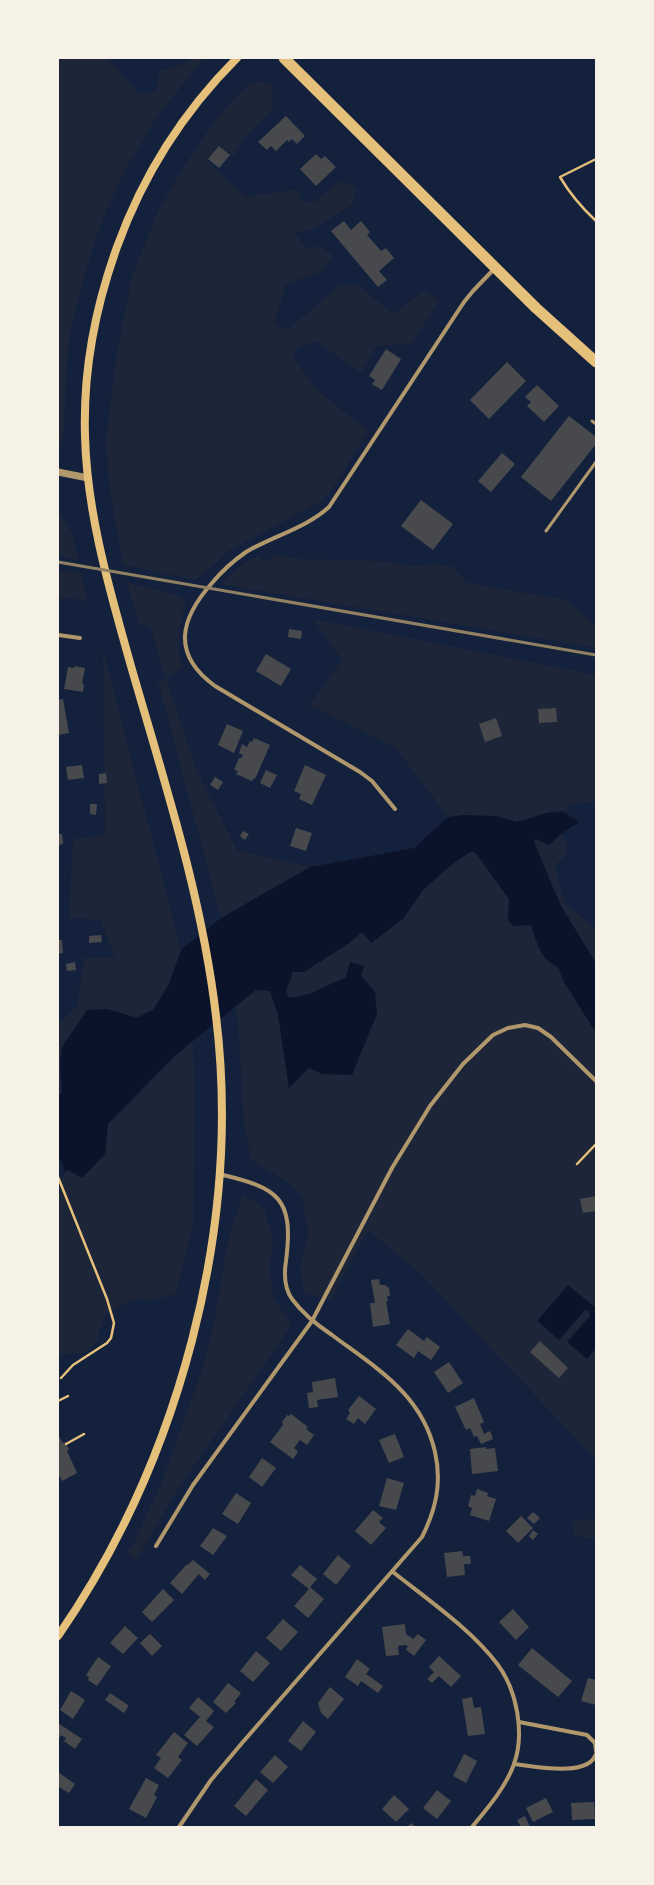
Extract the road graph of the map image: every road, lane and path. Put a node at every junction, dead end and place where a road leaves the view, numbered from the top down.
1 (237, 58) edge
2 (284, 58) edge
3 (596, 159) edge
4 (596, 221) edge
5 (495, 268) junction
6 (596, 362) edge
7 (592, 421) dead end
8 (596, 424) edge
9 (596, 462) edge
10 (58, 472) edge
11 (88, 478) junction
12 (546, 531) dead end
13 (58, 635) edge
14 (80, 638) dead end
15 (395, 809) dead end
16 (596, 1081) edge
17 (596, 1144) edge
18 (577, 1164) dead end
19 (219, 1174) junction
20 (58, 1176) edge
21 (312, 1321) junction
22 (61, 1378) dead end
23 (68, 1396) dead end
24 (58, 1401) edge
25 (84, 1434) dead end
26 (66, 1444) dead end
27 (156, 1546) dead end
28 (393, 1572) junction
29 (58, 1636) edge
30 (519, 1722) junction
31 (596, 1753) edge
32 (514, 1764) junction
33 (178, 1827) edge
34 (472, 1827) edge

1 - 11 main road
2 - 5 highway
3 - 4 path
5 - 6 highway
5 - 15 street
7 - 8 lane
9 - 12 lane
10 - 11 street
11 - 19 main road
13 - 14 street
16 - 21 street
17 - 18 path
19 - 21 street
19 - 29 main road
20 - 22 path
21 - 27 street
21 - 28 street
23 - 24 path
25 - 26 path
28 - 30 street
28 - 33 street
30 - 31 street
30 - 32 street
31 - 32 street
32 - 34 street

